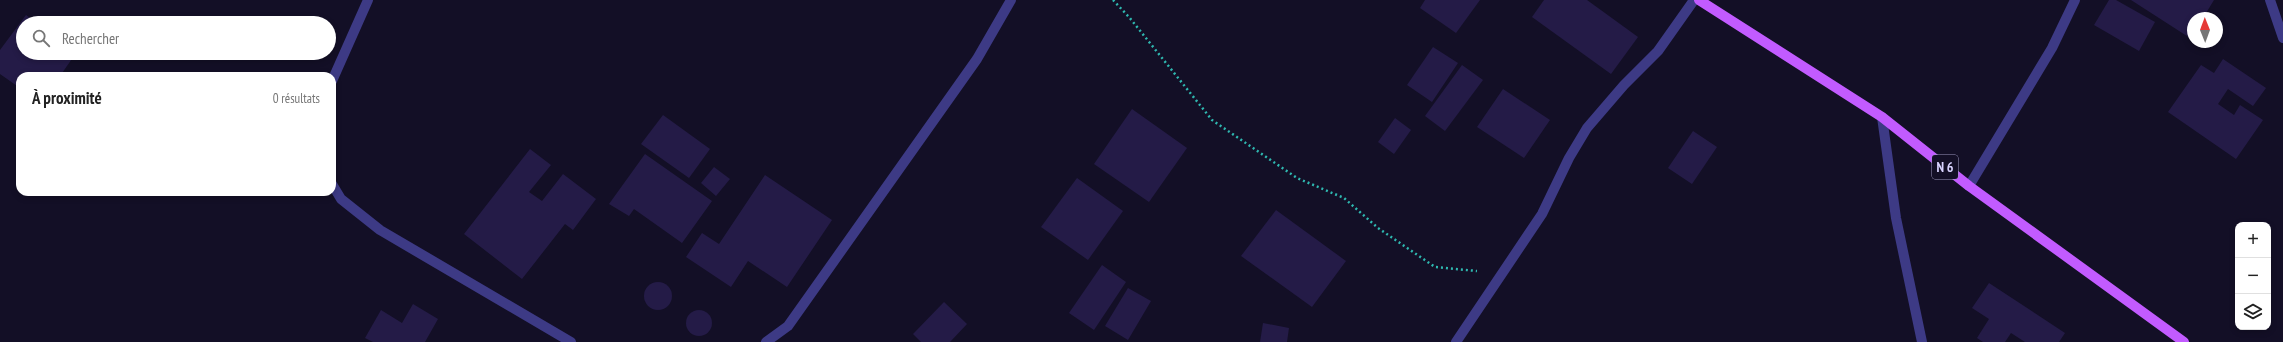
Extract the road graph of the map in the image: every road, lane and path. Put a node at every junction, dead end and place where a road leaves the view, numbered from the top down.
1 (366, 0) edge
2 (1011, 0) edge
3 (1113, 0) edge
4 (1694, 0) edge
5 (1699, 0) edge
6 (2075, 0) edge
7 (2270, 0) edge
8 (2283, 38) edge
9 (336, 72) edge
10 (1882, 117) junction
11 (1969, 186) junction
12 (336, 191) edge
13 (1503, 273) junction
14 (571, 342) edge
15 (766, 342) edge
16 (1456, 342) edge
17 (1922, 342) edge
18 (2184, 342) edge

1 - 9 street
2 - 15 street
3 - 13 path
4 - 13 street
5 - 10 main road, N 6
6 - 11 street
7 - 8 street
10 - 11 main road, N 6
10 - 17 street
11 - 18 main road, N 6
12 - 14 street
13 - 16 street

